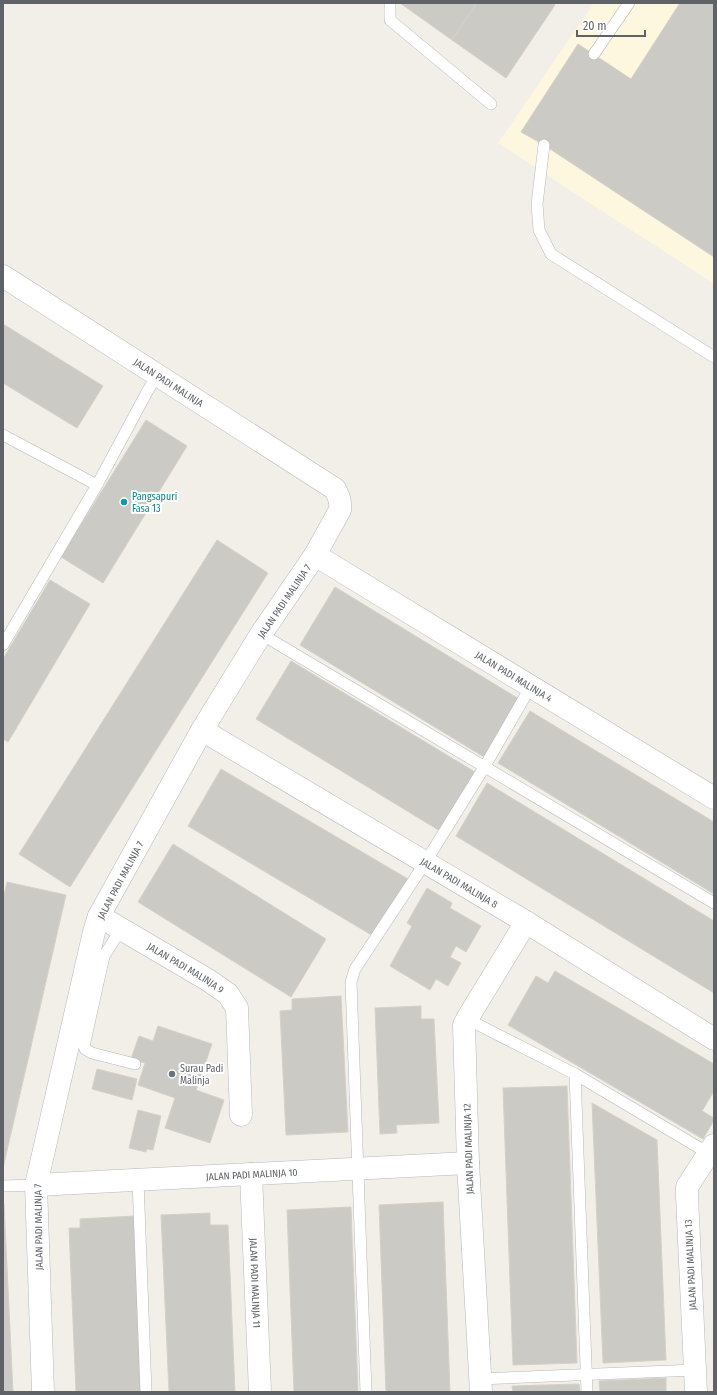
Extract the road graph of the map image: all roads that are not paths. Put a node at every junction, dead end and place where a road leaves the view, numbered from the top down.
1 (390, 3) edge
2 (629, 3) edge
3 (594, 54) dead end
4 (491, 104) dead end
5 (544, 145) dead end
6 (3, 276) edge
7 (714, 357) edge
8 (157, 375) junction
9 (3, 435) edge
10 (97, 484) junction
11 (335, 489) joint
12 (315, 555) junction
13 (261, 634) junction
14 (3, 645) edge
15 (531, 686) junction
16 (202, 730) junction
17 (485, 766) junction
18 (714, 798) edge
19 (425, 862) junction
20 (714, 903) edge
21 (99, 916) junction
22 (526, 922) junction
23 (122, 930) junction
24 (467, 1018) junction
25 (714, 1040) edge
26 (135, 1064) dead end
27 (575, 1074) junction
28 (241, 1115) dead end
29 (711, 1149) edge
30 (468, 1163) junction
31 (357, 1170) junction
32 (251, 1174) junction
33 (138, 1181) junction
34 (36, 1185) junction
35 (3, 1186) edge
36 (695, 1370) junction
37 (586, 1375) junction
38 (480, 1385) edge
39 (42, 1392) edge
40 (146, 1392) edge
41 (260, 1392) edge
42 (366, 1392) edge
43 (587, 1392) edge
44 (696, 1392) edge

1 - 4 lane
2 - 3 lane
5 - 7 lane
6 - 8 street, JALAN PADI MALINJA
8 - 10 lane
8 - 11 street, JALAN PADI MALINJA
9 - 10 lane
10 - 14 lane
11 - 12 street, JALAN PADI MALINJA 7
12 - 13 street, JALAN PADI MALINJA 7
12 - 15 street, JALAN PADI MALINJA 4
13 - 16 street, JALAN PADI MALINJA 7
13 - 17 lane
15 - 17 lane
15 - 18 street, JALAN PADI MALINJA 4
16 - 19 street, JALAN PADI MALINJA 8
16 - 21 street, JALAN PADI MALINJA 7
17 - 19 lane
17 - 20 lane
19 - 22 street, JALAN PADI MALINJA 8
19 - 31 lane
21 - 23 street, JALAN PADI MALINJA 9
21 - 34 street, JALAN PADI MALINJA 7
22 - 24 street, JALAN PADI MALINJA 12
22 - 25 street, JALAN PADI MALINJA 8
23 - 26 lane
23 - 28 street, JALAN PADI MALINJA 9
24 - 27 lane
24 - 30 street, JALAN PADI MALINJA 12
27 - 29 lane
27 - 37 lane
29 - 36 street, JALAN PADI MALINJA 13
30 - 31 street, JALAN PADI MALINJA 10
30 - 38 street, JALAN PADI MALINJA 12
31 - 32 street, JALAN PADI MALINJA 10
31 - 42 lane
32 - 33 street, JALAN PADI MALINJA 10
32 - 41 street, JALAN PADI MALINJA 11
33 - 34 street, JALAN PADI MALINJA 10
33 - 40 lane
34 - 35 lane
34 - 39 street, JALAN PADI MALINJA 7
36 - 37 lane
36 - 44 street, JALAN PADI MALINJA 13
37 - 38 lane
37 - 43 lane

